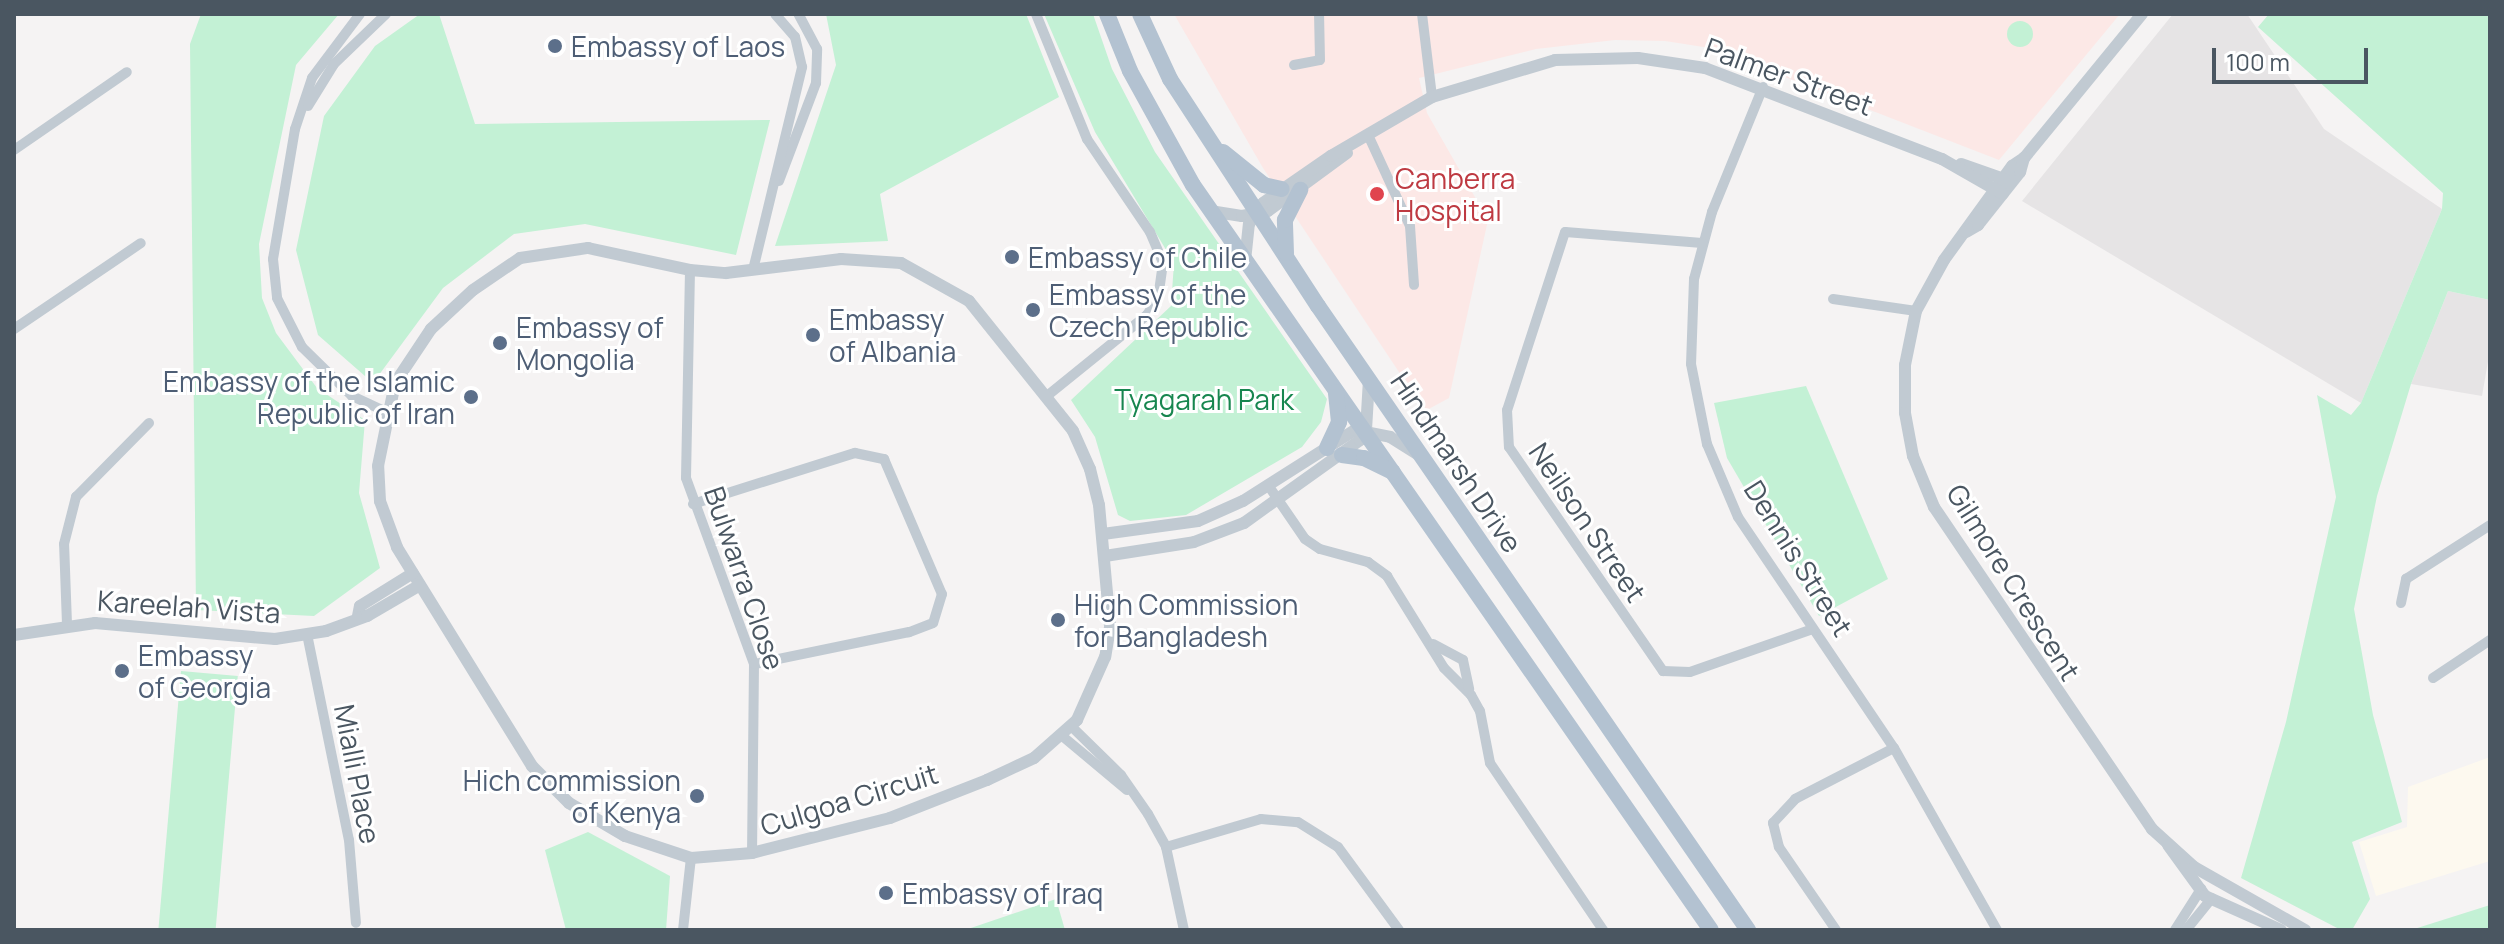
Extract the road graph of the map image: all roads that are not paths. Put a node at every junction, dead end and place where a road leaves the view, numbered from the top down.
1 (360, 14) edge
2 (386, 14) edge
3 (775, 14) edge
4 (798, 14) edge
5 (1036, 14) edge
6 (1107, 14) edge
7 (1140, 14) edge
8 (1319, 14) edge
9 (1422, 14) edge
10 (2142, 14) edge
11 (1294, 65) dead end
12 (127, 72) dead end
13 (1763, 87) junction
14 (1432, 97) junction
15 (295, 129) junction
16 (1369, 137) junction
17 (1209, 141) junction
18 (14, 150) edge
19 (2003, 186) junction
20 (1291, 190) junction
21 (772, 197) junction
22 (1210, 211) junction
23 (1257, 212) junction
24 (141, 243) dead end
25 (1702, 243) junction
26 (1286, 255) junction
27 (1245, 261) junction
28 (690, 270) junction
29 (753, 270) junction
30 (1414, 285) dead end
31 (1833, 299) dead end
32 (1916, 311) junction
33 (14, 329) edge
34 (1369, 380) junction
35 (1335, 386) junction
36 (1047, 396) junction
37 (386, 412) junction
38 (149, 423) dead end
39 (1366, 430) junction
40 (1334, 451) junction
41 (1419, 455) junction
42 (1395, 473) junction
43 (1268, 485) junction
44 (1278, 499) junction
45 (693, 504) junction
46 (2490, 525) edge
47 (1103, 534) junction
48 (1105, 556) junction
49 (413, 573) junction
50 (420, 585) junction
51 (2401, 603) dead end
52 (358, 616) junction
53 (67, 624) junction
54 (1813, 629) junction
55 (307, 634) junction
56 (14, 635) edge
57 (2490, 640) edge
58 (1430, 642) junction
59 (754, 664) junction
60 (2433, 678) dead end
61 (1471, 695) junction
62 (1066, 731) junction
63 (1894, 748) junction
64 (2168, 845) junction
65 (1166, 847) junction
66 (752, 853) junction
67 (691, 858) junction
68 (2210, 875) junction
69 (2222, 883) junction
70 (2201, 888) junction
71 (2214, 898) junction
72 (2239, 901) junction
73 (2268, 919) junction
74 (356, 923) dead end
75 (683, 930) edge
76 (1184, 930) edge
77 (1399, 930) edge
78 (1603, 930) edge
79 (1711, 930) edge
80 (1748, 930) edge
81 (1836, 930) edge
82 (1997, 930) edge
83 (2175, 930) edge
84 (2186, 930) edge
85 (2281, 930) edge
86 (2305, 930) edge

1 - 15 street
2 - 15 street
3 - 21 street
4 - 21 street
5 - 36 street
6 - 22 main road, Hindmarsh Drive
7 - 17 main road, Hindmarsh Drive
8 - 11 street
9 - 14 street
10 - 19 street, Gilmore Crescent
12 - 18 street
13 - 14 street, Palmer Street
13 - 19 street, Palmer Street
13 - 25 street, Dennis Street
14 - 16 street, Palmer Street
15 - 37 street
16 - 20 street, Palmer Street
16 - 30 street
17 - 20 main road
17 - 23 main road, Hindmarsh Drive
19 - 32 street, Gilmore Crescent
20 - 23 street, Palmer Street
20 - 26 main road
21 - 29 street
22 - 23 street
22 - 27 main road, Hindmarsh Drive
23 - 26 main road, Hindmarsh Drive
23 - 27 street
24 - 33 street
25 - 54 street, Dennis Street
25 - 54 street, Neilson Street
26 - 34 main road, Hindmarsh Drive
27 - 35 main road, Hindmarsh Drive
28 - 29 street, Culgoa Circuit
28 - 37 street, Culgoa Circuit
28 - 45 street, Bulwarra Close
29 - 36 street, Culgoa Circuit
31 - 32 street
32 - 64 street, Gilmore Crescent
34 - 39 street
34 - 41 main road, Hindmarsh Drive
35 - 39 main road, Hindmarsh Drive
35 - 40 main road
36 - 47 street, Culgoa Circuit
37 - 49 street, Culgoa Circuit
38 - 53 street
39 - 40 street
39 - 41 street
39 - 42 main road, Hindmarsh Drive
40 - 42 main road
40 - 43 street
40 - 44 street
41 - 80 main road, Hindmarsh Drive
42 - 79 main road, Hindmarsh Drive
43 - 44 street
43 - 47 street
44 - 48 street
44 - 58 street
45 - 59 street, Bulwarra Close
45 - 59 street
46 - 51 street
47 - 48 street, Culgoa Circuit
48 - 62 street, Culgoa Circuit
49 - 50 street, Culgoa Circuit
49 - 52 street, Kareelah Vista
50 - 52 street, Kareelah Vista
50 - 67 street, Culgoa Circuit
52 - 55 street, Kareelah Vista
53 - 55 street, Kareelah Vista
53 - 56 street, Kareelah Vista
54 - 63 street, Dennis Street
55 - 74 street, Mialli Place
57 - 60 street
58 - 61 street
58 - 61 street
59 - 66 street, Bulwarra Close
61 - 78 street
62 - 65 street
62 - 66 street, Culgoa Circuit
63 - 81 street
63 - 82 street, Dennis Street
64 - 68 street, Gilmore Crescent
64 - 70 street, Gilmore Crescent
65 - 76 street
65 - 77 street
66 - 67 street, Culgoa Circuit
67 - 75 street
68 - 69 street, Gilmore Crescent
68 - 70 street
69 - 71 street
69 - 72 street
70 - 71 street, Gilmore Crescent
70 - 83 street
71 - 72 street
71 - 84 street
72 - 73 street
73 - 85 street
73 - 86 street

